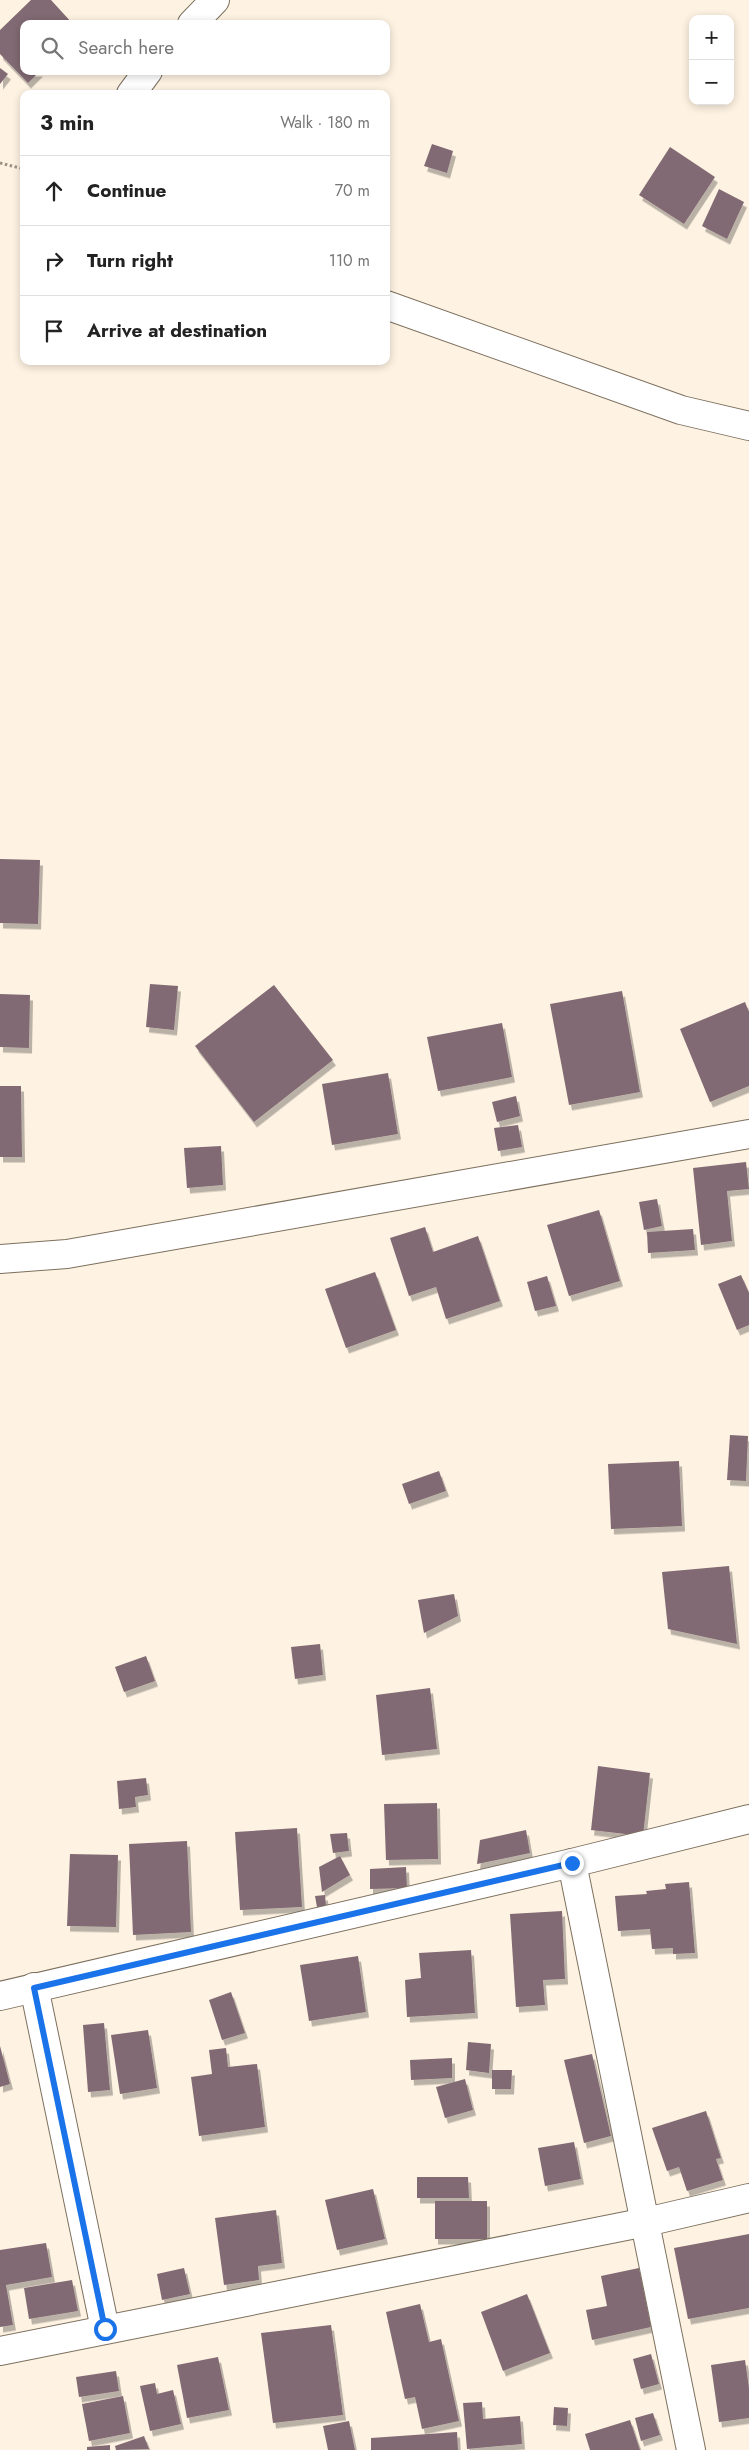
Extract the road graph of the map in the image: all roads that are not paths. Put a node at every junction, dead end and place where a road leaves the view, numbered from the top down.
1 (215, 0) edge
2 (196, 20) edge
3 (145, 75) edge
4 (134, 90) edge
5 (390, 306) edge
6 (749, 426) edge
7 (749, 1134) edge
8 (0, 1260) edge
9 (749, 1819) edge
10 (572, 1863) junction
11 (34, 1988) junction
12 (0, 1996) edge
13 (749, 2198) edge
14 (646, 2222) junction
15 (105, 2329) junction
16 (0, 2350) edge
17 (691, 2450) edge

1 - 2 street
3 - 4 street
5 - 6 street
7 - 8 street
9 - 10 street
10 - 11 street
10 - 14 street
11 - 12 street
11 - 15 street
13 - 14 street
14 - 15 street
14 - 17 street
15 - 16 street

